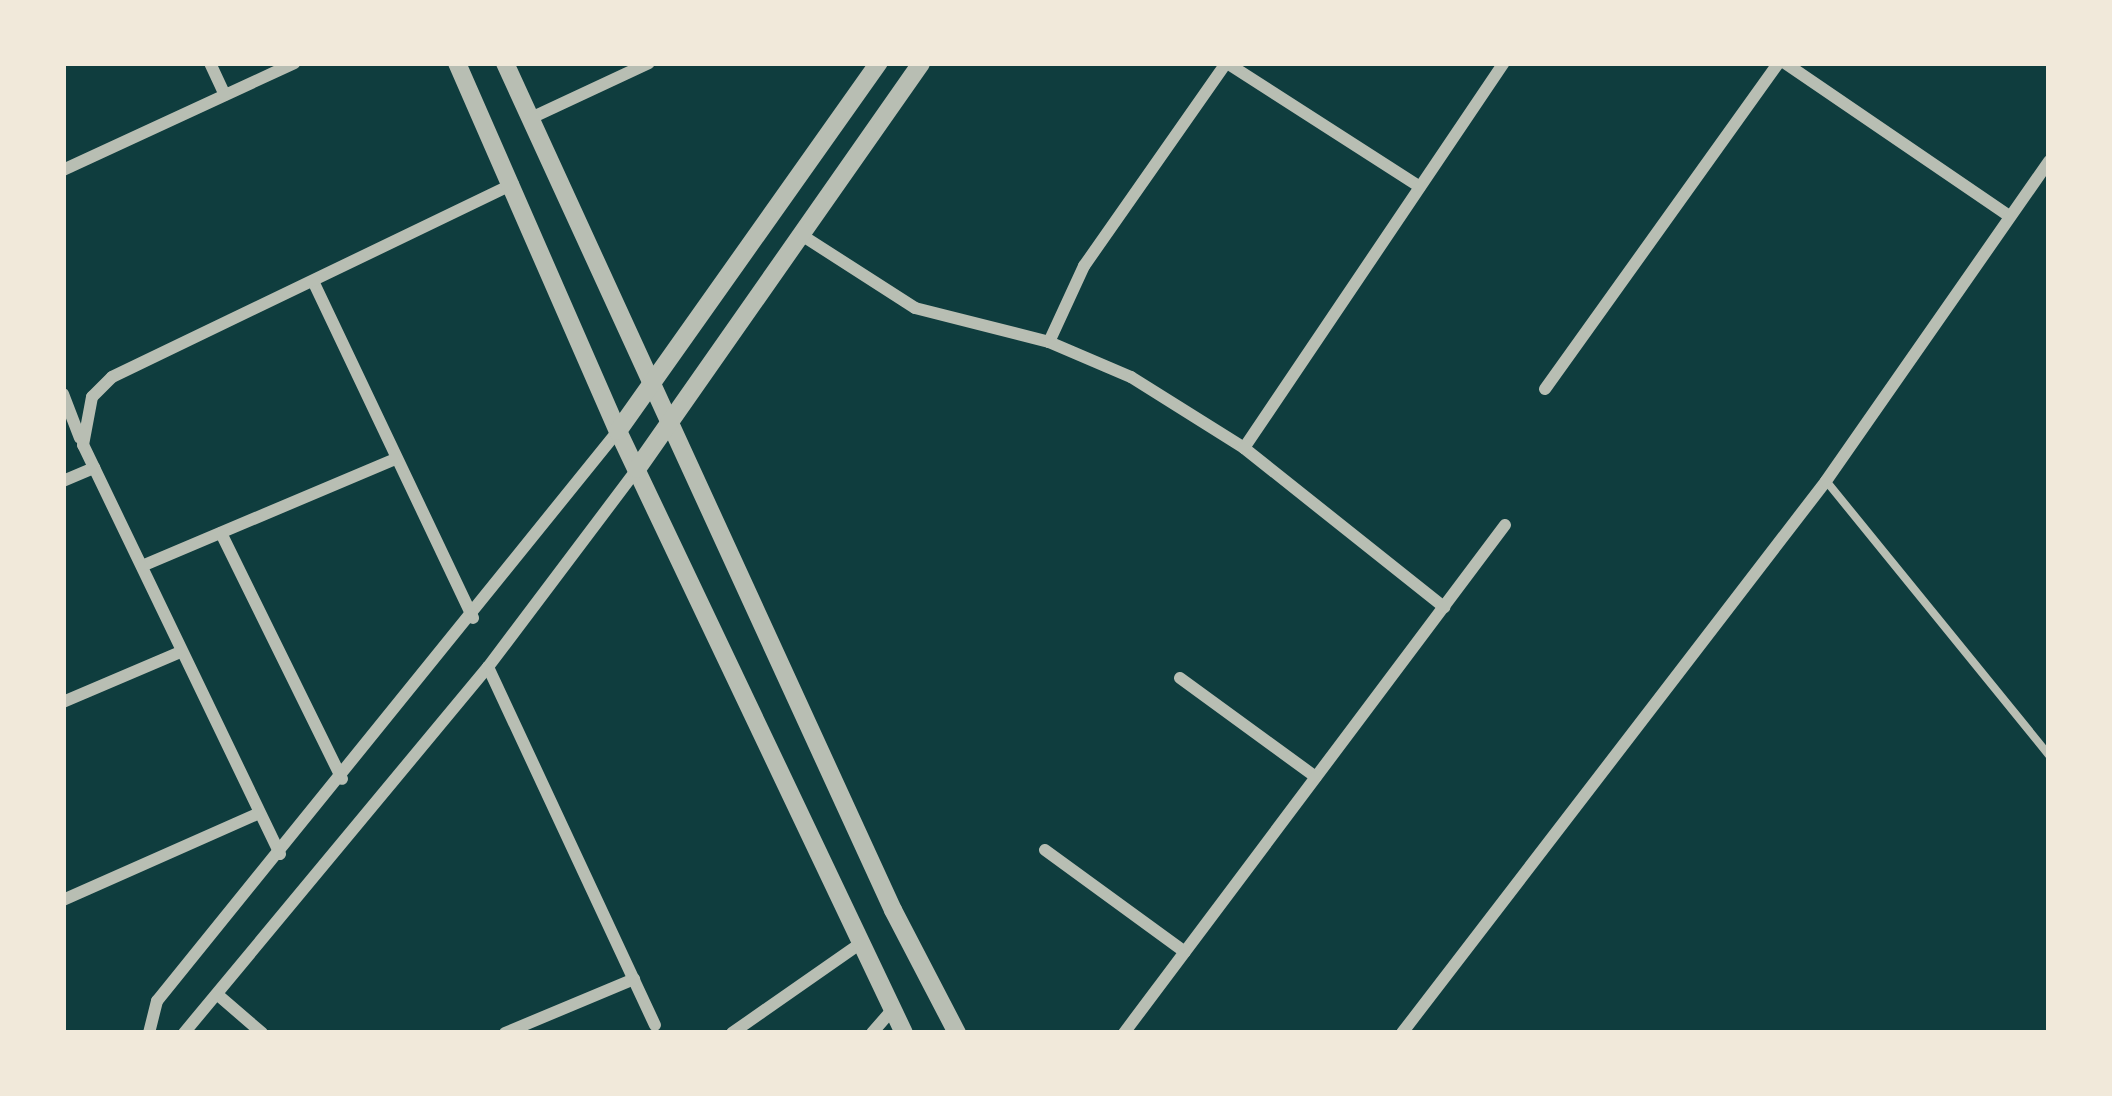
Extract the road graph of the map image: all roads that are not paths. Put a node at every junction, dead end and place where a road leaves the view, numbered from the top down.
1 (210, 63) edge
2 (295, 63) edge
3 (458, 63) edge
4 (505, 63) edge
5 (649, 63) edge
6 (879, 63) edge
7 (921, 63) edge
8 (1226, 63) edge
9 (1504, 63) edge
10 (1781, 63) edge
11 (225, 95) junction
12 (531, 118) junction
13 (2049, 161) edge
14 (63, 170) edge
15 (513, 184) junction
16 (1420, 188) junction
17 (2008, 216) junction
18 (803, 236) junction
19 (313, 281) junction
20 (1049, 342) junction
21 (653, 383) junction
22 (1545, 389) dead end
23 (63, 394) edge
24 (670, 422) junction
25 (618, 430) junction
26 (83, 445) junction
27 (1244, 448) junction
28 (395, 459) junction
29 (94, 468) junction
30 (637, 469) junction
31 (1826, 481) junction
32 (63, 482) edge
33 (1505, 525) dead end
34 (221, 533) junction
35 (142, 566) junction
36 (1444, 607) junction
37 (473, 618) junction
38 (180, 652) junction
39 (488, 667) junction
40 (1180, 679) dead end
41 (63, 702) edge
42 (2049, 754) edge
43 (1316, 777) junction
44 (342, 778) junction
45 (259, 813) junction
46 (1045, 850) dead end
47 (280, 854) junction
48 (63, 900) edge
49 (858, 945) junction
50 (1185, 952) junction
51 (634, 980) junction
52 (218, 995) junction
53 (890, 1012) junction
54 (655, 1025) dead end
55 (149, 1033) edge
56 (184, 1033) edge
57 (262, 1033) edge
58 (505, 1033) edge
59 (731, 1033) edge
60 (872, 1033) edge
61 (904, 1033) edge
62 (957, 1033) edge
63 (1124, 1033) edge
64 (1402, 1033) edge

1 - 11 street
2 - 11 street
3 - 15 street
4 - 12 street
5 - 12 street
6 - 21 street
7 - 18 street
8 - 16 street
8 - 20 street
9 - 16 street
10 - 17 street
10 - 22 street
11 - 14 street
12 - 21 street
13 - 17 street
15 - 19 street
15 - 25 street
16 - 27 street
17 - 31 street
18 - 20 street
18 - 24 street
19 - 26 street
19 - 28 street
20 - 27 street
21 - 24 street
21 - 25 street
23 - 26 street
24 - 30 street
24 - 62 street
25 - 30 street
25 - 37 street
26 - 29 street
27 - 36 street
28 - 34 street
28 - 37 street
29 - 32 street
29 - 35 street
30 - 39 street
30 - 49 street
31 - 42 lane
31 - 64 street
33 - 36 street
34 - 35 street
34 - 44 street
35 - 38 street
36 - 43 street
37 - 44 street
38 - 41 street
38 - 45 street
39 - 51 street
39 - 52 street
40 - 43 street
43 - 50 street
44 - 47 street
45 - 47 street
45 - 48 street
46 - 50 street
47 - 55 street
49 - 53 street
49 - 59 street
50 - 63 street
51 - 54 street
51 - 58 street
52 - 56 street
52 - 57 street
53 - 60 street
53 - 61 street

